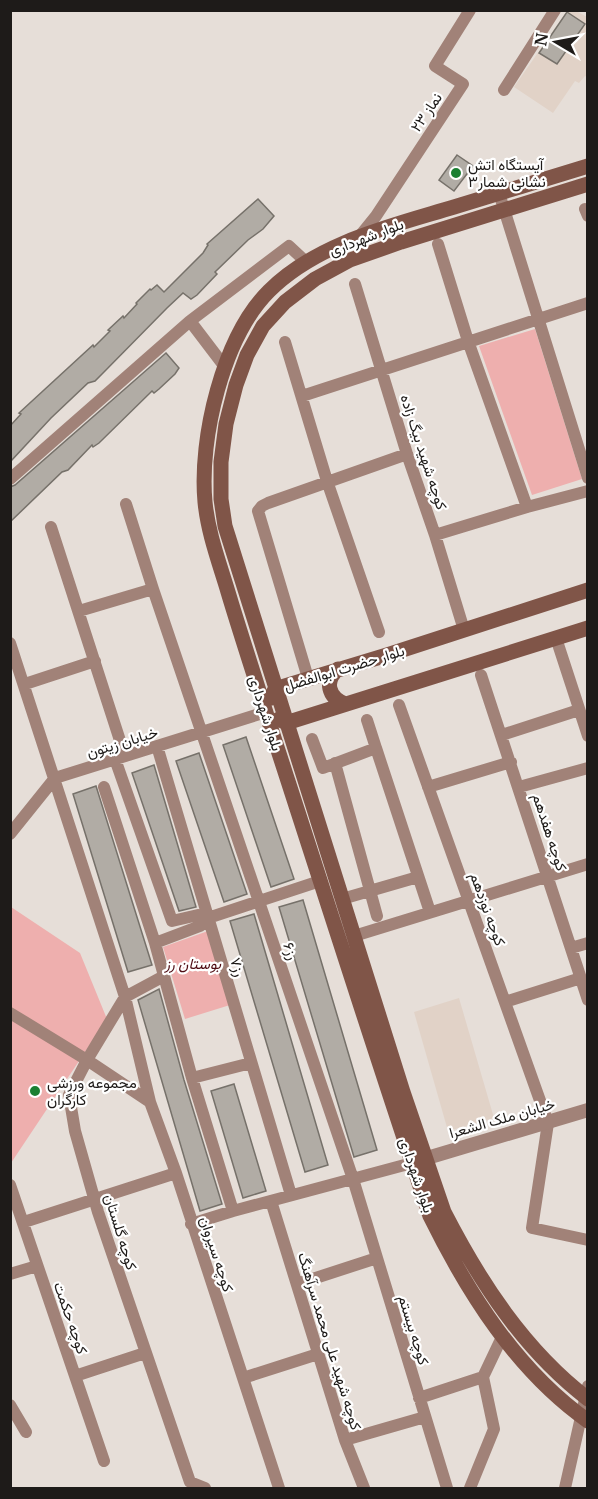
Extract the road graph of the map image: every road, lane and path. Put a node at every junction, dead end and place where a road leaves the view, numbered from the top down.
1 (470, 10) edge
2 (555, 10) edge
3 (504, 90) dead end
4 (588, 166) edge
5 (588, 184) edge
6 (499, 193) junction
7 (504, 210) junction
8 (359, 238) junction
9 (438, 244) dead end
10 (306, 262) junction
11 (355, 284) dead end
12 (588, 303) edge
13 (537, 318) junction
14 (190, 321) junction
15 (468, 341) junction
16 (285, 342) dead end
17 (225, 367) junction
18 (382, 369) junction
19 (302, 396) junction
20 (407, 454) junction
21 (588, 478) edge
22 (10, 479) edge
23 (327, 481) junction
24 (588, 491) edge
25 (126, 504) dead end
26 (527, 507) junction
27 (51, 527) dead end
28 (435, 535) junction
29 (153, 589) junction
30 (588, 590) edge
31 (79, 611) junction
32 (588, 628) edge
33 (464, 630) junction
34 (379, 632) dead end
35 (556, 638) junction
36 (10, 643) edge
37 (95, 661) junction
38 (338, 669) junction
39 (481, 675) dead end
40 (308, 678) junction
41 (25, 684) junction
42 (275, 689) junction
43 (345, 704) junction
44 (399, 705) dead end
45 (579, 710) junction
46 (266, 712) junction
47 (367, 720) dead end
48 (286, 723) junction
49 (201, 732) junction
50 (502, 735) junction
51 (588, 736) edge
52 (312, 739) dead end
53 (157, 746) junction
54 (376, 748) junction
55 (120, 758) junction
56 (511, 762) junction
57 (335, 764) junction
58 (588, 768) edge
59 (55, 778) junction
60 (104, 787) dead end
61 (428, 787) junction
62 (519, 787) junction
63 (10, 834) edge
64 (588, 864) edge
65 (549, 876) junction
66 (418, 877) junction
67 (320, 881) junction
68 (370, 891) junction
69 (342, 899) junction
70 (469, 900) junction
71 (258, 903) junction
72 (430, 912) junction
73 (377, 916) dead end
74 (208, 918) junction
75 (354, 936) junction
76 (155, 943) junction
77 (588, 943) edge
78 (571, 948) junction
79 (164, 976) junction
80 (581, 978) junction
81 (125, 997) junction
82 (588, 1000) edge
83 (505, 1002) junction
84 (10, 1013) edge
85 (87, 1060) junction
86 (251, 1062) junction
87 (192, 1078) junction
88 (150, 1102) junction
89 (588, 1110) edge
90 (548, 1123) junction
91 (419, 1160) junction
92 (176, 1173) junction
93 (353, 1179) junction
94 (10, 1185) edge
95 (291, 1195) junction
96 (95, 1199) junction
97 (271, 1201) junction
98 (233, 1211) junction
99 (24, 1222) junction
100 (191, 1224) junction
101 (588, 1240) edge
102 (377, 1258) junction
103 (37, 1266) junction
104 (10, 1274) edge
105 (297, 1284) junction
106 (502, 1337) junction
107 (145, 1353) junction
108 (318, 1354) junction
109 (75, 1376) junction
110 (483, 1377) junction
111 (243, 1378) junction
112 (587, 1394) edge
113 (419, 1398) junction
114 (10, 1405) edge
115 (425, 1417) junction
116 (585, 1419) edge
117 (26, 1432) dead end
118 (345, 1440) junction
119 (104, 1461) dead end
120 (205, 1488) edge
121 (279, 1488) edge
122 (364, 1488) edge
123 (447, 1488) edge
124 (470, 1488) edge
125 (565, 1488) edge

1 - 8 street, نماز ۲۳
2 - 3 street
4 - 6 main road, بلوار شهرداری
5 - 7 main road, بلوار شهرداری
6 - 7 street
6 - 8 main road, بلوار شهرداری
7 - 13 street
7 - 42 main road, بلوار شهرداری
8 - 10 main road, بلوار شهرداری
9 - 15 street
10 - 14 street
10 - 17 main road, بلوار شهرداری
11 - 18 street, کوچه شهید بیگ زاده
12 - 13 street
13 - 15 street
13 - 21 street
14 - 17 street
14 - 22 street
15 - 18 street
15 - 26 street
16 - 19 street
17 - 46 main road, بلوار شهرداری
18 - 19 street
18 - 20 street, کوچه شهید بیگ زاده
19 - 23 street
20 - 23 street
20 - 28 street, کوچه شهید بیگ زاده
23 - 34 street
23 - 40 street
24 - 26 street
25 - 29 street, رز۶
26 - 28 street
27 - 31 street
28 - 33 street, کوچه شهید بیگ زاده
29 - 31 street
29 - 49 street, رز۶
30 - 33 main road, بلوار حضرت ابوالفضل
31 - 37 street
32 - 35 main road
33 - 38 main road, بلوار حضرت ابوالفضل
35 - 43 main road
35 - 45 street
36 - 41 street, کوچه سیروان
37 - 41 street
37 - 55 street
38 - 40 main road, بلوار حضرت ابوالفضل
38 - 43 main road
39 - 50 street, کوچه هفدهم
40 - 42 main road, بلوار حضرت ابوالفضل
41 - 59 street, کوچه سیروان
42 - 46 main road, بلوار حضرت ابوالفضل
42 - 48 main road, بلوار شهرداری
43 - 48 main road
44 - 61 street, کوچه نوزدهم
45 - 50 street
45 - 51 street
46 - 48 main road
46 - 49 street, خیابان زیتون
46 - 67 main road, بلوار شهرداری
47 - 54 street
48 - 69 main road, بلوار شهرداری
49 - 53 street, خیابان زیتون
49 - 71 street, رز۶
50 - 56 street, کوچه هفدهم
52 - 57 street
53 - 55 street, خیابان زیتون
53 - 74 street, رز۷
54 - 57 street
54 - 66 street
55 - 59 street, خیابان زیتون
55 - 74 street
56 - 61 street
56 - 62 street, کوچه هفدهم
57 - 68 street
58 - 62 street
59 - 63 street
59 - 81 street, کوچه سیروان
60 - 76 street
61 - 70 street, کوچه نوزدهم
62 - 65 street, کوچه هفدهم
64 - 65 street
65 - 70 street
65 - 78 street, کوچه هفدهم
66 - 68 street
66 - 72 street
67 - 71 street
67 - 91 main road, بلوار شهرداری
68 - 69 street
68 - 73 street
69 - 75 main road, بلوار شهرداری
70 - 72 street
70 - 83 street, کوچه نوزدهم
71 - 74 street
71 - 93 street, رز۶
72 - 75 street
74 - 76 street
74 - 86 street, رز۷
75 - 91 main road, بلوار شهرداری
76 - 79 street
77 - 78 street
78 - 80 street, کوچه هفدهم
79 - 81 street
79 - 87 street
80 - 82 street, کوچه هفدهم
80 - 83 street
81 - 85 street, کوچه گلستان
81 - 88 street, کوچه سیروان
83 - 90 street, کوچه نوزدهم
84 - 85 street
85 - 88 street
85 - 96 street, کوچه گلستان
86 - 87 street
86 - 95 street, رز۷
87 - 98 street
88 - 92 street, کوچه سیروان
89 - 90 street, خیابان ملک الشعرا
90 - 91 street, خیابان ملک الشعرا
90 - 101 street
91 - 93 street
91 - 106 main road, بلوار شهرداری
91 - 112 main road, بلوار شهرداری
92 - 96 street
92 - 100 street, کوچه سیروان
93 - 95 street
93 - 102 street, کوچه بیستم
94 - 99 street, کوچه حکمت
95 - 97 street
96 - 99 street
96 - 107 street, کوچه گلستان
97 - 98 street
97 - 105 street, کوچه شهید علی محمد سرآهنگ
98 - 100 street
99 - 103 street, کوچه حکمت
100 - 111 street, کوچه سیروان
102 - 105 street
102 - 113 street, کوچه بیستم
103 - 104 street
103 - 109 street, کوچه حکمت
105 - 108 street, کوچه شهید علی محمد سرآهنگ
106 - 110 street
106 - 116 main road, بلوار شهرداری
107 - 109 street
107 - 120 street, کوچه گلستان
108 - 111 street
108 - 118 street, کوچه شهید علی محمد سرآهنگ
109 - 119 street, کوچه حکمت
110 - 113 street
110 - 124 street
111 - 121 street, کوچه سیروان
112 - 116 street
113 - 115 street, کوچه بیستم
114 - 117 street
115 - 118 street
115 - 123 street, کوچه بیستم
116 - 125 street
118 - 122 street, کوچه شهید علی محمد سرآهنگ

